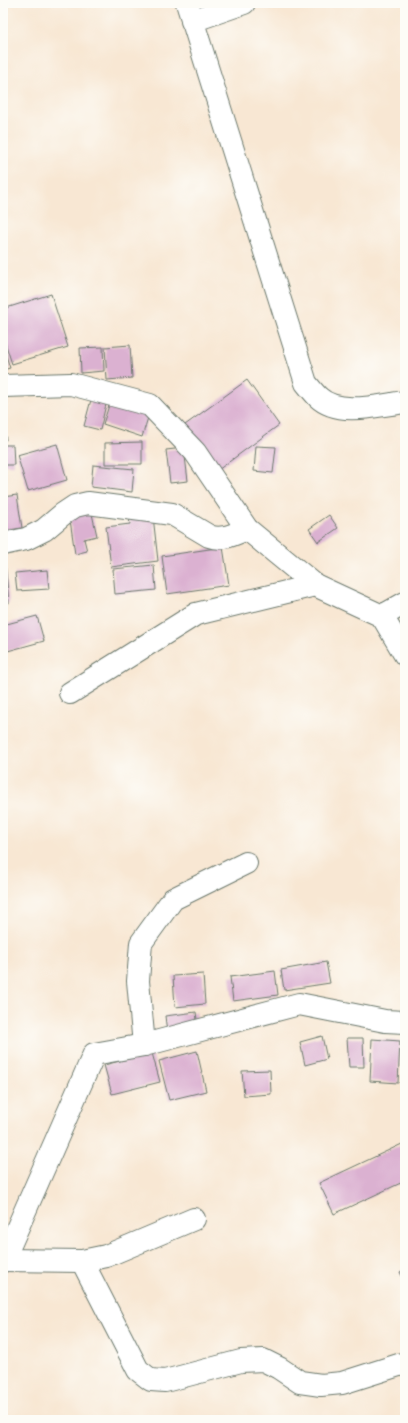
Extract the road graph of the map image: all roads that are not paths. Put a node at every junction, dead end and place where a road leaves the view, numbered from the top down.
1 (244, 3) edge
2 (190, 12) edge
3 (3, 386) edge
4 (405, 402) edge
5 (247, 529) junction
6 (3, 544) edge
7 (315, 585) junction
8 (405, 603) edge
9 (382, 616) junction
10 (405, 655) edge
11 (70, 693) dead end
12 (246, 863) dead end
13 (405, 1022) edge
14 (144, 1045) junction
15 (194, 1218) dead end
16 (4, 1260) edge
17 (82, 1262) junction
18 (405, 1363) edge

1 - 2 street
2 - 4 street
3 - 5 street
5 - 6 street
5 - 7 street
7 - 9 street
7 - 11 street
8 - 9 street
9 - 10 street
12 - 14 street
13 - 14 street
14 - 16 street
15 - 17 street
16 - 17 street
17 - 18 street

